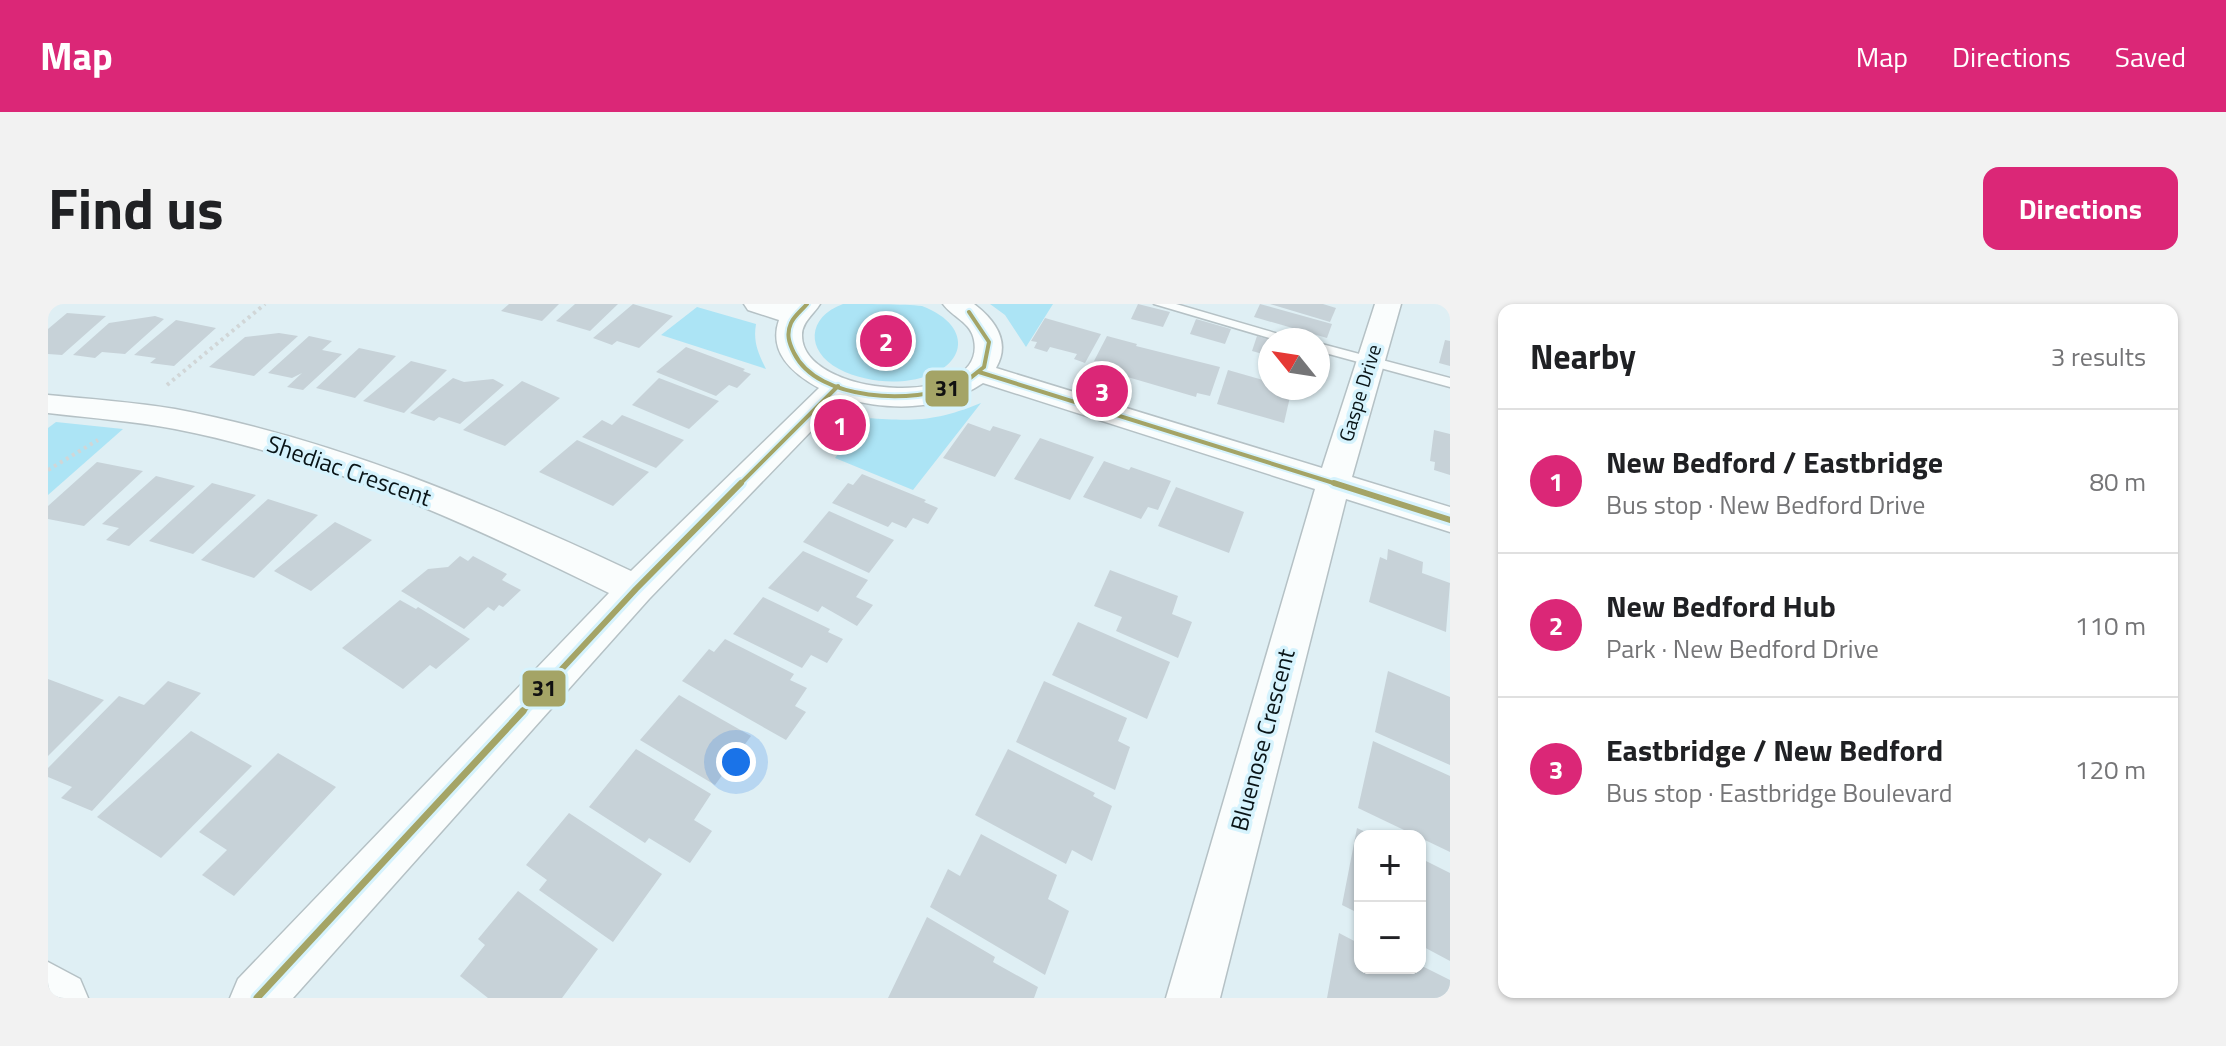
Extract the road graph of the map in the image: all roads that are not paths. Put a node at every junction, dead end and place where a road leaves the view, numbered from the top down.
1 (757, 304) edge
2 (956, 304) edge
3 (1161, 304) edge
4 (1388, 304) edge
5 (801, 310) edge
6 (1258, 331) edge
7 (1330, 350) edge
8 (1371, 362) junction
9 (979, 372) junction
10 (1450, 383) edge
11 (838, 386) junction
12 (48, 404) edge
13 (1334, 483) junction
14 (1450, 520) edge
15 (636, 589) junction
16 (48, 988) edge
17 (61, 998) edge
18 (257, 998) edge
19 (1193, 998) edge

1 - 5 street
2 - 9 street
3 - 6 lane
4 - 8 street, Gaspe Drive
5 - 11 street
7 - 8 lane
8 - 10 lane
8 - 13 street, Gaspe Drive
9 - 11 street
9 - 13 street
11 - 15 street
12 - 15 street, Shediac Crescent
13 - 14 street
13 - 19 street, Bluenose Crescent
15 - 18 street
16 - 17 street

